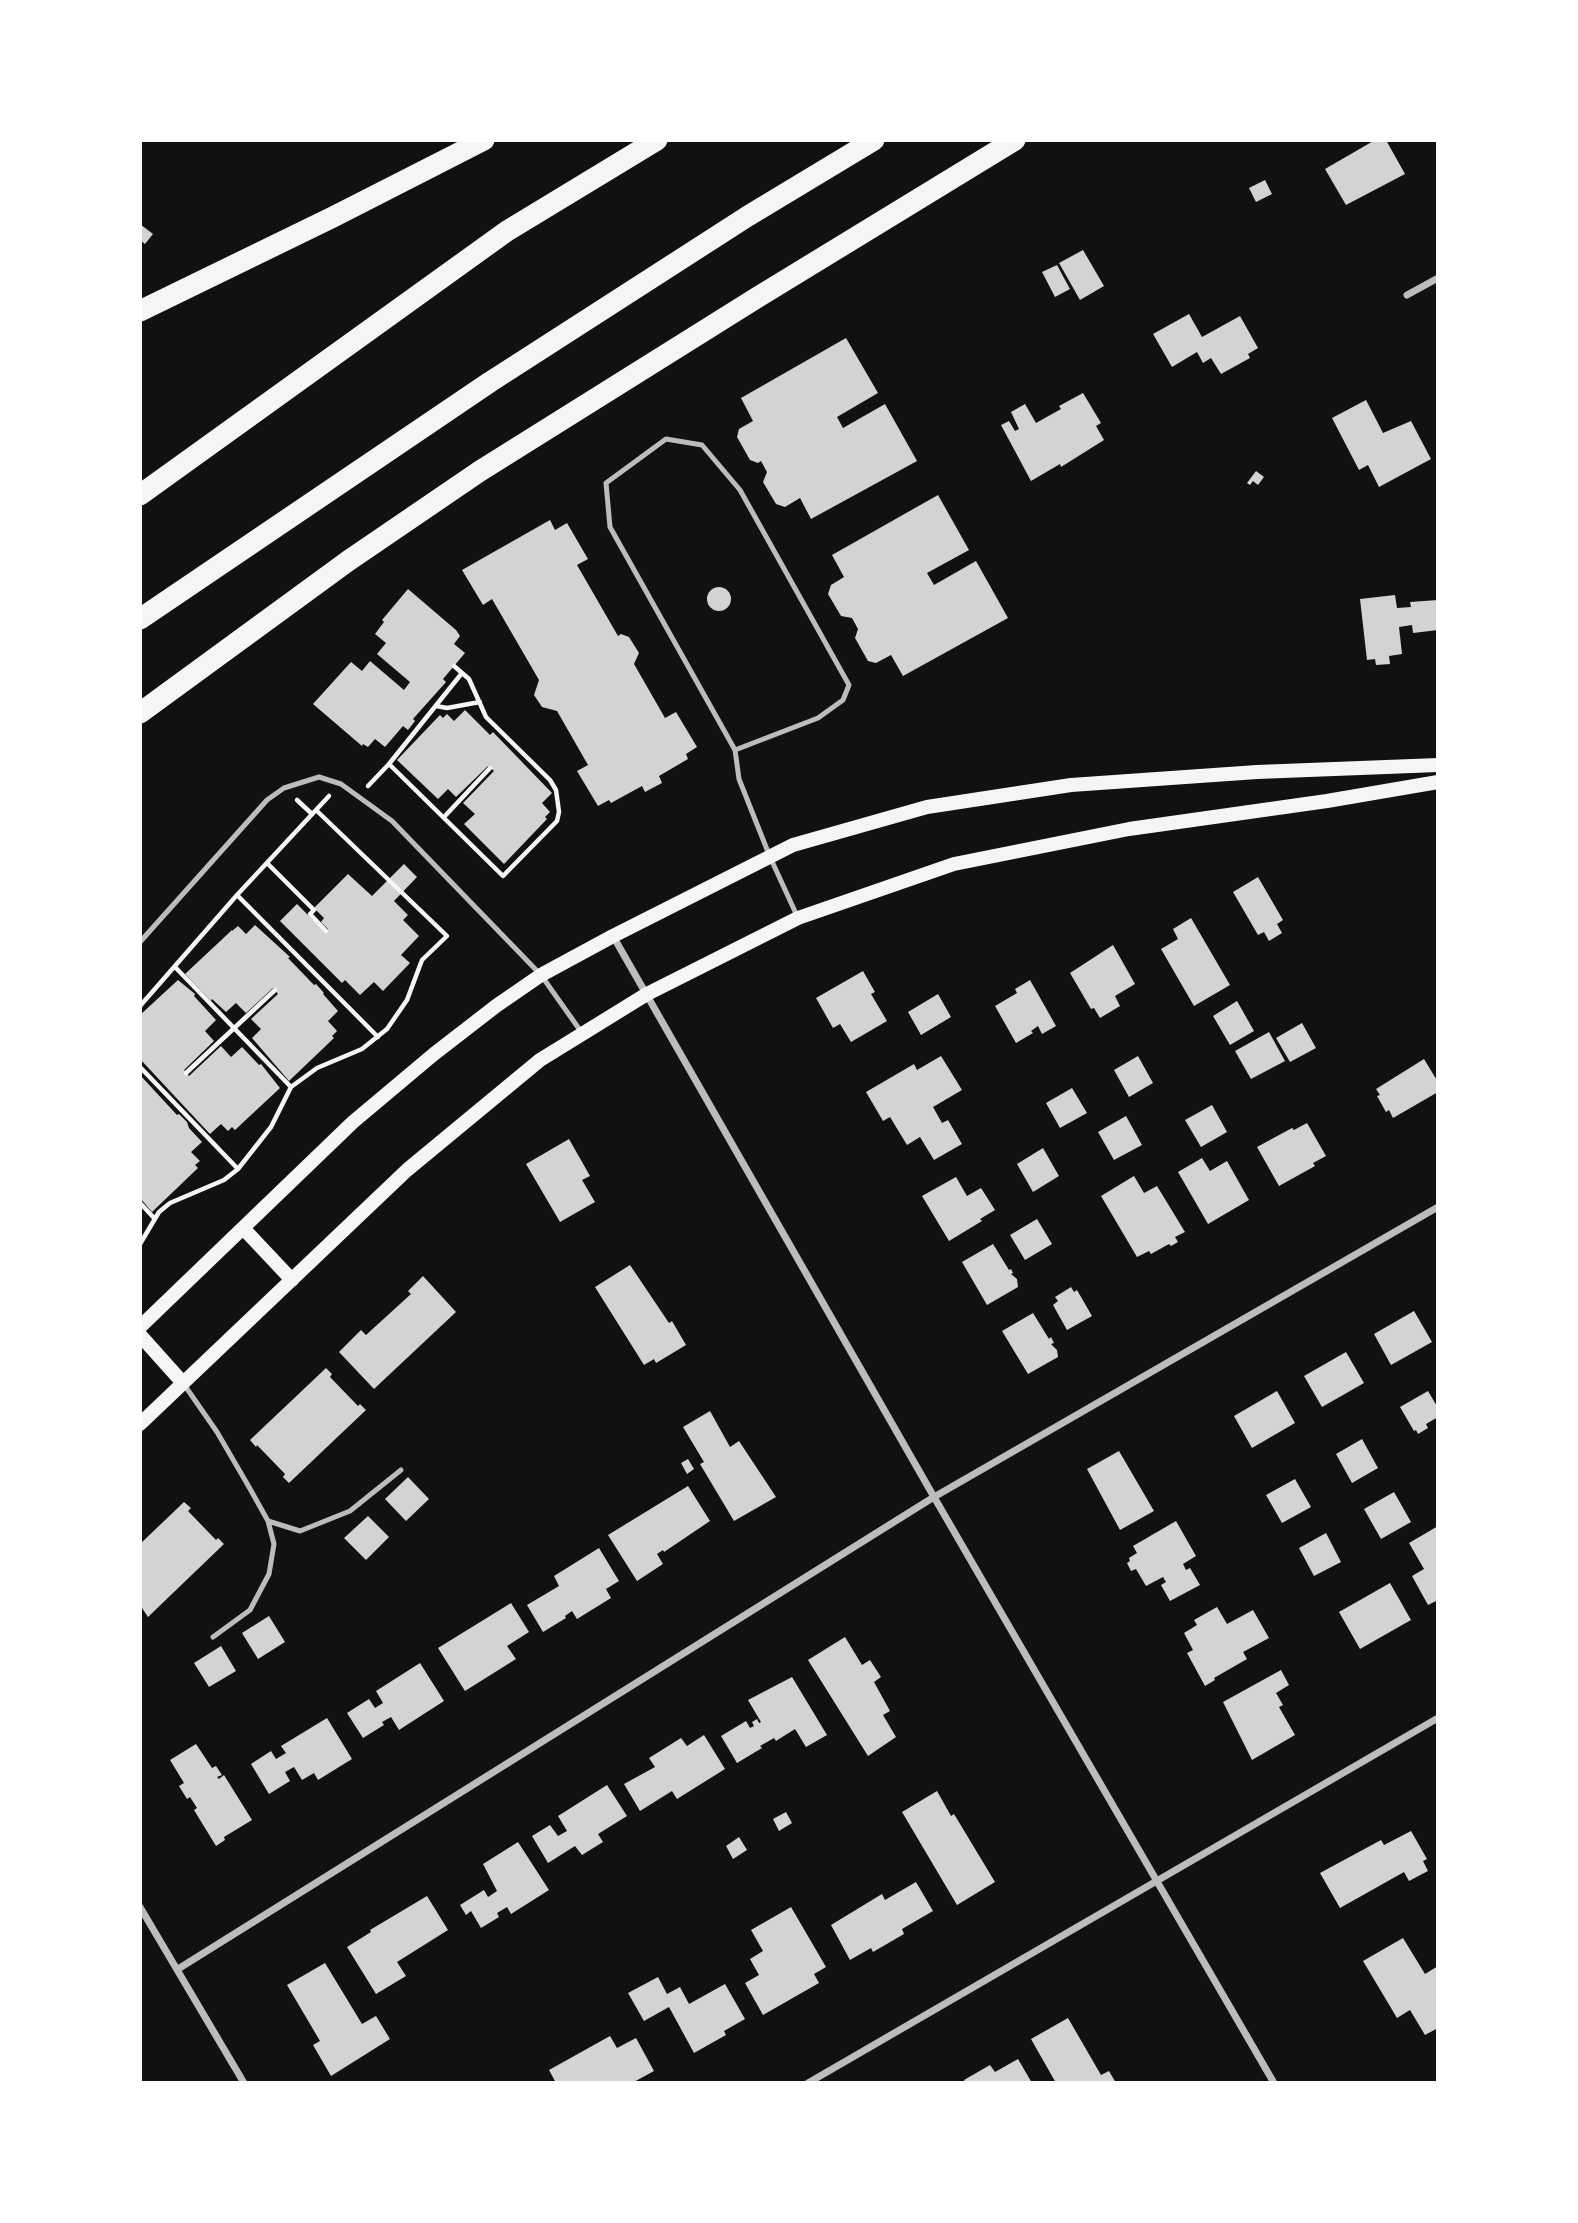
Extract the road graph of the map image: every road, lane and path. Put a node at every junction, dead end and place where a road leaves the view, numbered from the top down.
1 (484, 140) edge
2 (657, 140) edge
3 (874, 140) edge
4 (1015, 140) edge
5 (1438, 278) edge
6 (1407, 295) dead end
7 (140, 311) edge
8 (140, 495) edge
9 (140, 619) edge
10 (454, 666) dead end
11 (462, 673) junction
12 (480, 702) junction
13 (435, 706) junction
14 (140, 713) edge
15 (735, 750) junction
16 (390, 764) junction
17 (1438, 765) edge
18 (491, 768) dead end
19 (1438, 782) edge
20 (341, 784) junction
21 (359, 796) junction
22 (316, 810) junction
23 (444, 817) junction
24 (770, 857) junction
25 (267, 863) junction
26 (237, 895) junction
27 (798, 918) junction
28 (326, 931) dead end
29 (613, 936) junction
30 (140, 942) edge
31 (175, 967) junction
32 (541, 975) junction
33 (275, 990) dead end
34 (647, 994) junction
35 (140, 1006) edge
36 (234, 1028) junction
37 (582, 1034) junction
38 (378, 1037) junction
39 (140, 1067) edge
40 (186, 1073) dead end
41 (291, 1087) junction
42 (238, 1169) junction
43 (140, 1203) edge
44 (1438, 1207) edge
45 (155, 1219) junction
46 (243, 1228) junction
47 (140, 1244) edge
48 (292, 1280) junction
49 (140, 1327) edge
50 (140, 1335) edge
51 (183, 1384) junction
52 (140, 1424) edge
53 (401, 1470) dead end
54 (934, 1497) junction
55 (268, 1521) junction
56 (213, 1637) dead end
57 (1438, 1718) edge
58 (1158, 1881) junction
59 (140, 1907) edge
60 (177, 1969) junction
61 (244, 2083) edge
62 (808, 2083) edge
63 (1275, 2083) edge

1 - 7 highway
2 - 8 highway
3 - 9 highway
4 - 14 highway
5 - 6 street
10 - 11 path
11 - 12 path
11 - 13 path
12 - 13 path
12 - 23 path
13 - 16 path
15 - 15 lane
15 - 24 lane
16 - 21 path
16 - 23 path
17 - 24 main road
18 - 23 path
19 - 27 main road
20 - 21 lane
20 - 22 path
20 - 30 lane
21 - 32 lane
22 - 25 path
22 - 38 path
24 - 27 lane
24 - 29 main road
25 - 26 path
25 - 28 path
26 - 31 path
26 - 38 path
27 - 34 main road
29 - 32 main road
29 - 34 street
31 - 35 path
31 - 36 path
32 - 37 lane
32 - 46 main road
33 - 36 path
34 - 37 main road
34 - 54 street
36 - 40 path
36 - 41 path
37 - 48 main road
38 - 41 path
39 - 42 path
41 - 42 path
42 - 45 path
43 - 45 path
44 - 54 street
45 - 47 path
46 - 48 main road
46 - 49 main road
48 - 51 main road
50 - 51 main road
51 - 52 main road
51 - 55 lane
53 - 55 lane
54 - 58 street
54 - 60 street
55 - 56 lane
57 - 58 street
58 - 62 street
58 - 63 street
59 - 60 street
60 - 61 street

